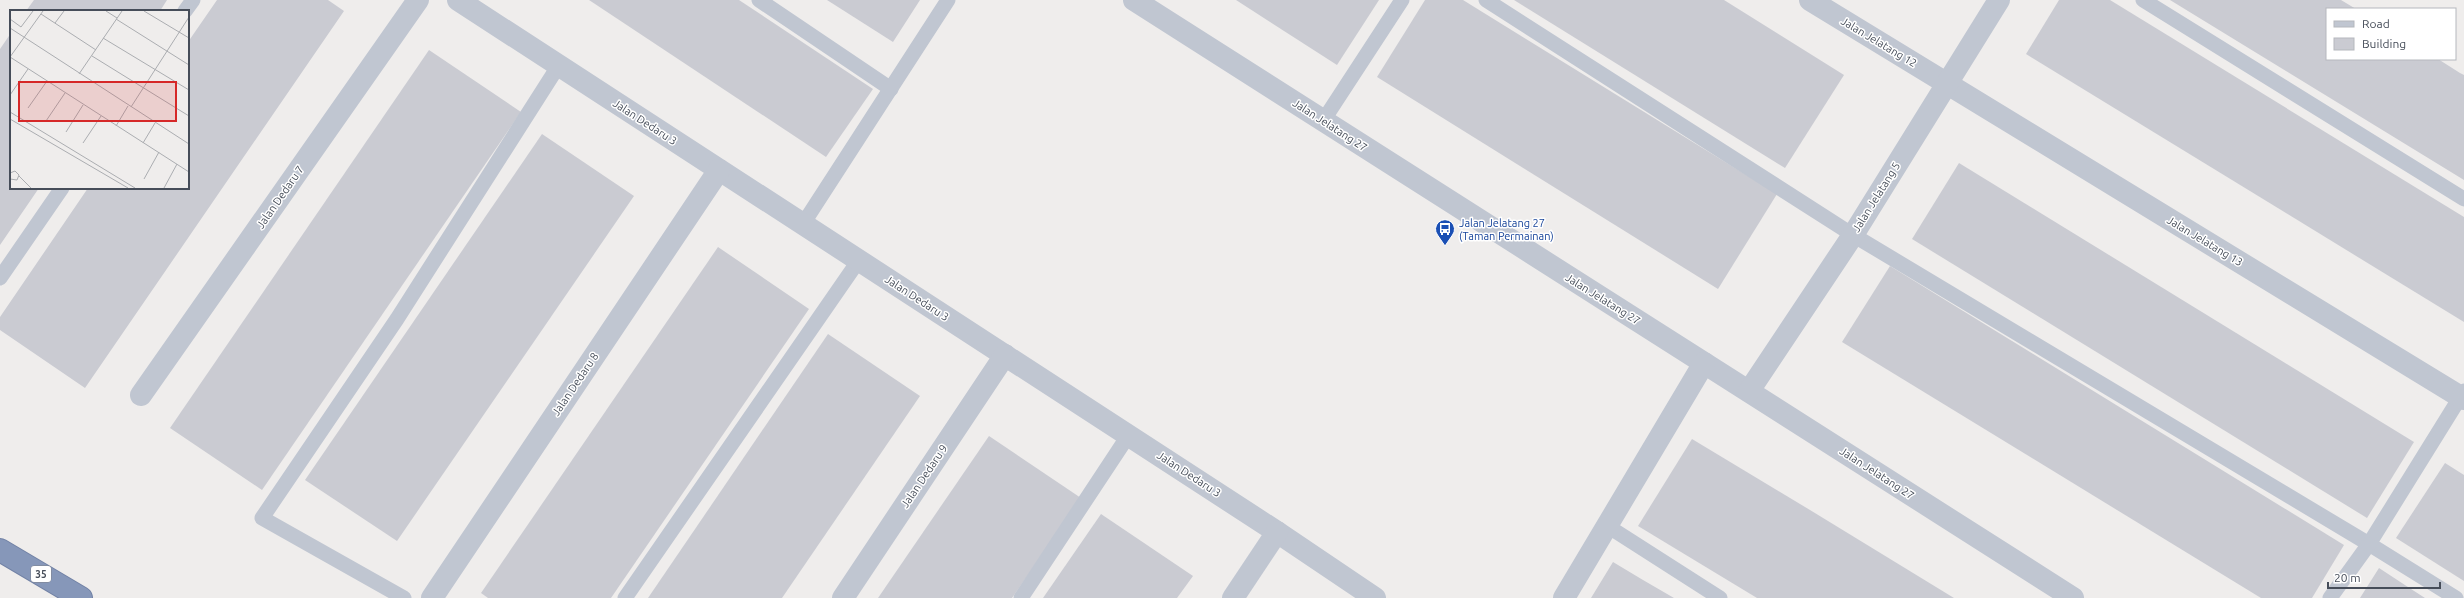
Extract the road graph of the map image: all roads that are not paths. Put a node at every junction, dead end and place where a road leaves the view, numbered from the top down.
1 (193, 0) edge
2 (418, 0) edge
3 (458, 0) edge
4 (759, 0) edge
5 (948, 0) edge
6 (1134, 0) edge
7 (1402, 0) edge
8 (1486, 0) edge
9 (1810, 0) edge
10 (1999, 0) edge
11 (2144, 0) edge
12 (186, 10) edge
13 (559, 65) junction
14 (1947, 83) junction
15 (891, 89) junction
16 (1323, 120) junction
17 (719, 170) junction
18 (61, 189) edge
19 (2464, 199) edge
20 (803, 224) junction
21 (1853, 235) junction
22 (860, 260) junction
23 (0, 278) edge
24 (1005, 355) junction
25 (1704, 363) junction
26 (1749, 391) junction
27 (141, 394) dead end
28 (2463, 396) edge
29 (1128, 436) junction
30 (1608, 527) junction
31 (1277, 532) junction
32 (2369, 544) junction
33 (0, 550) edge
34 (81, 598) edge
35 (404, 598) edge
36 (432, 598) edge
37 (624, 598) edge
38 (843, 598) edge
39 (1021, 598) edge
40 (1234, 598) edge
41 (1375, 598) edge
42 (1564, 598) edge
43 (1720, 598) edge
44 (2073, 598) edge
45 (2330, 598) edge
46 (2456, 598) edge

1 - 12 lane
2 - 27 street, Jalan Dedaru 7
3 - 13 street, Jalan Dedaru 3
4 - 15 lane
5 - 15 lane
6 - 16 street, Jalan Jelatang 27
7 - 16 lane
8 - 21 lane
9 - 14 street, Jalan Jelatang 12
10 - 14 street, Jalan Jelatang 5
11 - 19 lane
13 - 17 street, Jalan Dedaru 3
13 - 35 lane
14 - 21 street, Jalan Jelatang 5
14 - 28 street, Jalan Jelatang 13
15 - 20 lane
16 - 25 street, Jalan Jelatang 27
17 - 20 street, Jalan Dedaru 3
17 - 36 street, Jalan Dedaru 8
18 - 23 lane
20 - 22 street, Jalan Dedaru 3
21 - 26 street, Jalan Jelatang 5
21 - 32 lane
22 - 24 street, Jalan Dedaru 3
22 - 37 lane
24 - 29 street, Jalan Dedaru 3
24 - 38 street, Jalan Dedaru 9
25 - 26 street, Jalan Jelatang 27
25 - 30 street
26 - 44 street, Jalan Jelatang 27
28 - 32 lane
29 - 31 street, Jalan Dedaru 3
29 - 39 lane
30 - 42 street
30 - 43 lane
31 - 40 street
31 - 41 street, Jalan Dedaru 3
32 - 45 lane
32 - 46 lane
33 - 34 highway, 35

